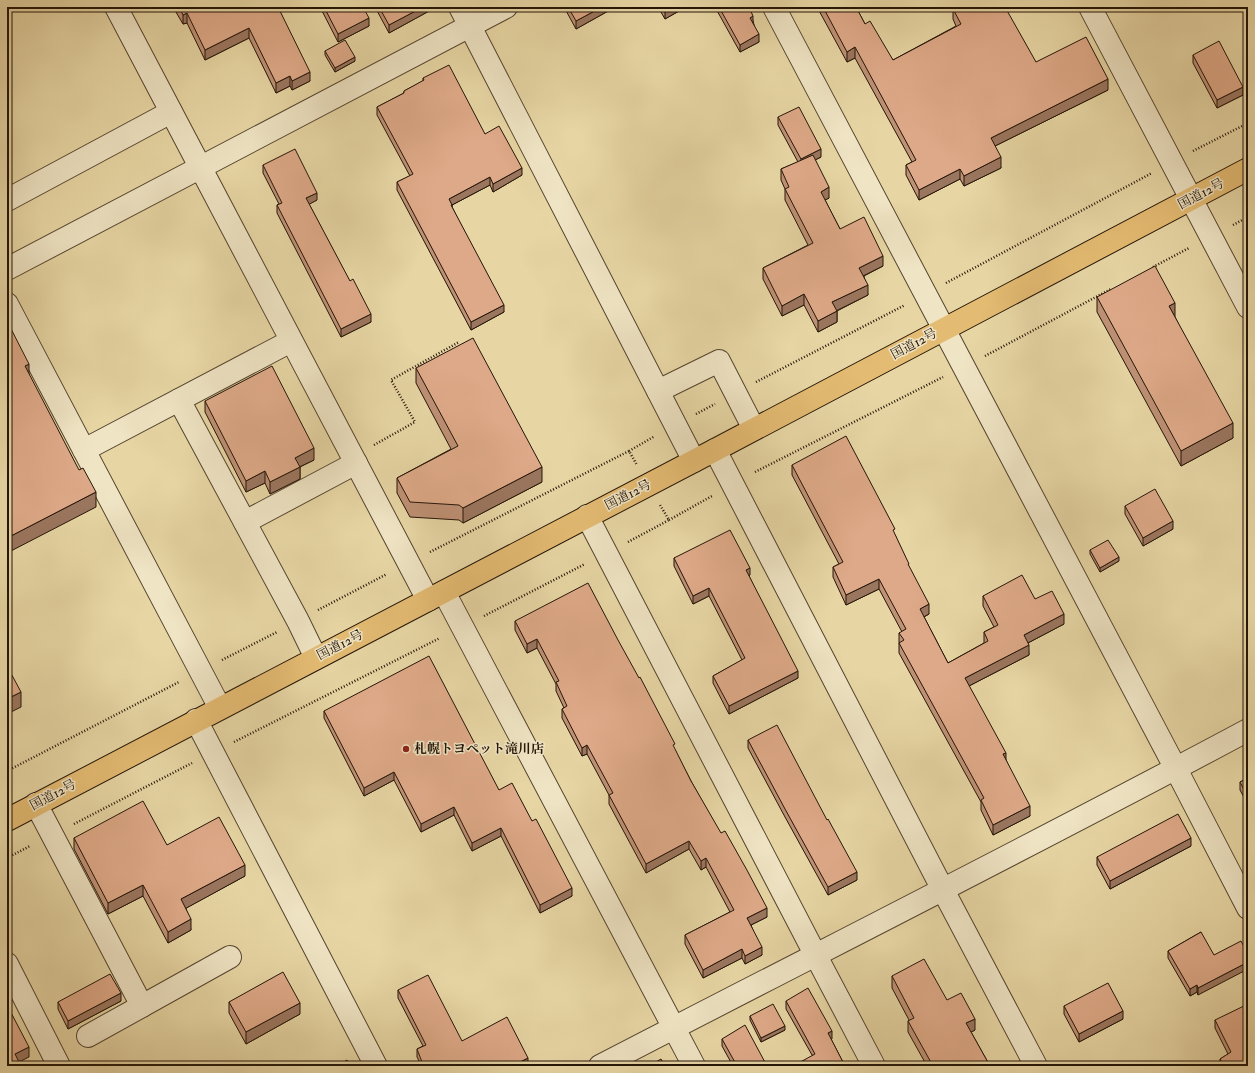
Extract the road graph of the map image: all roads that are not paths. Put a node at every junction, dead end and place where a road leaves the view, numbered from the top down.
1 (116, 7) edge
2 (460, 7) edge
3 (506, 7) edge
4 (774, 7) edge
5 (1090, 7) edge
6 (470, 26) junction
7 (171, 112) junction
8 (200, 168) junction
9 (1248, 170) edge
10 (7, 200) edge
11 (1191, 200) junction
12 (7, 269) edge
13 (1248, 307) edge
14 (9, 311) edge
15 (945, 328) junction
16 (291, 341) junction
17 (658, 391) junction
18 (179, 400) junction
19 (754, 429) junction
20 (84, 450) junction
21 (714, 450) junction
22 (354, 460) junction
23 (694, 461) junction
24 (587, 516) junction
25 (245, 522) junction
26 (436, 596) junction
27 (316, 658) junction
28 (220, 708) junction
29 (196, 720) junction
30 (1248, 730) edge
31 (1176, 769) junction
32 (36, 804) junction
33 (7, 820) edge
34 (942, 890) junction
35 (1248, 908) edge
36 (815, 954) junction
37 (230, 957) dead end
38 (7, 964) edge
39 (142, 1006) junction
40 (674, 1028) junction
41 (88, 1036) dead end
42 (59, 1066) edge
43 (376, 1066) edge
44 (600, 1066) edge
45 (694, 1066) edge
46 (874, 1066) edge
47 (1036, 1066) edge

1 - 7 street
2 - 6 street
3 - 6 street
4 - 15 street
5 - 11 street
6 - 8 street
6 - 17 street
7 - 8 street
7 - 10 street
8 - 12 street
8 - 16 street
9 - 11 highway, 国道12号
11 - 13 street
11 - 15 highway, 国道12号
14 - 20 street
15 - 19 highway, 国道12号
15 - 31 street
16 - 18 street
16 - 22 street
17 - 19 street
17 - 23 street
18 - 20 street
18 - 25 street
19 - 21 highway, 国道12号
20 - 28 street
21 - 23 highway, 国道12号
21 - 34 street
22 - 25 street
22 - 26 street
23 - 24 highway, 国道12号
24 - 26 highway, 国道12号
24 - 36 street
25 - 27 street
26 - 27 highway, 国道12号
26 - 40 street
27 - 28 highway, 国道12号
28 - 29 highway, 国道12号
29 - 32 highway, 国道12号
29 - 43 street
30 - 31 street
31 - 34 street
31 - 35 street
32 - 33 highway, 国道12号
32 - 39 street
34 - 36 street
34 - 47 street
36 - 40 street
36 - 46 street
37 - 39 street
38 - 42 street
39 - 41 street
40 - 44 street
40 - 45 street

